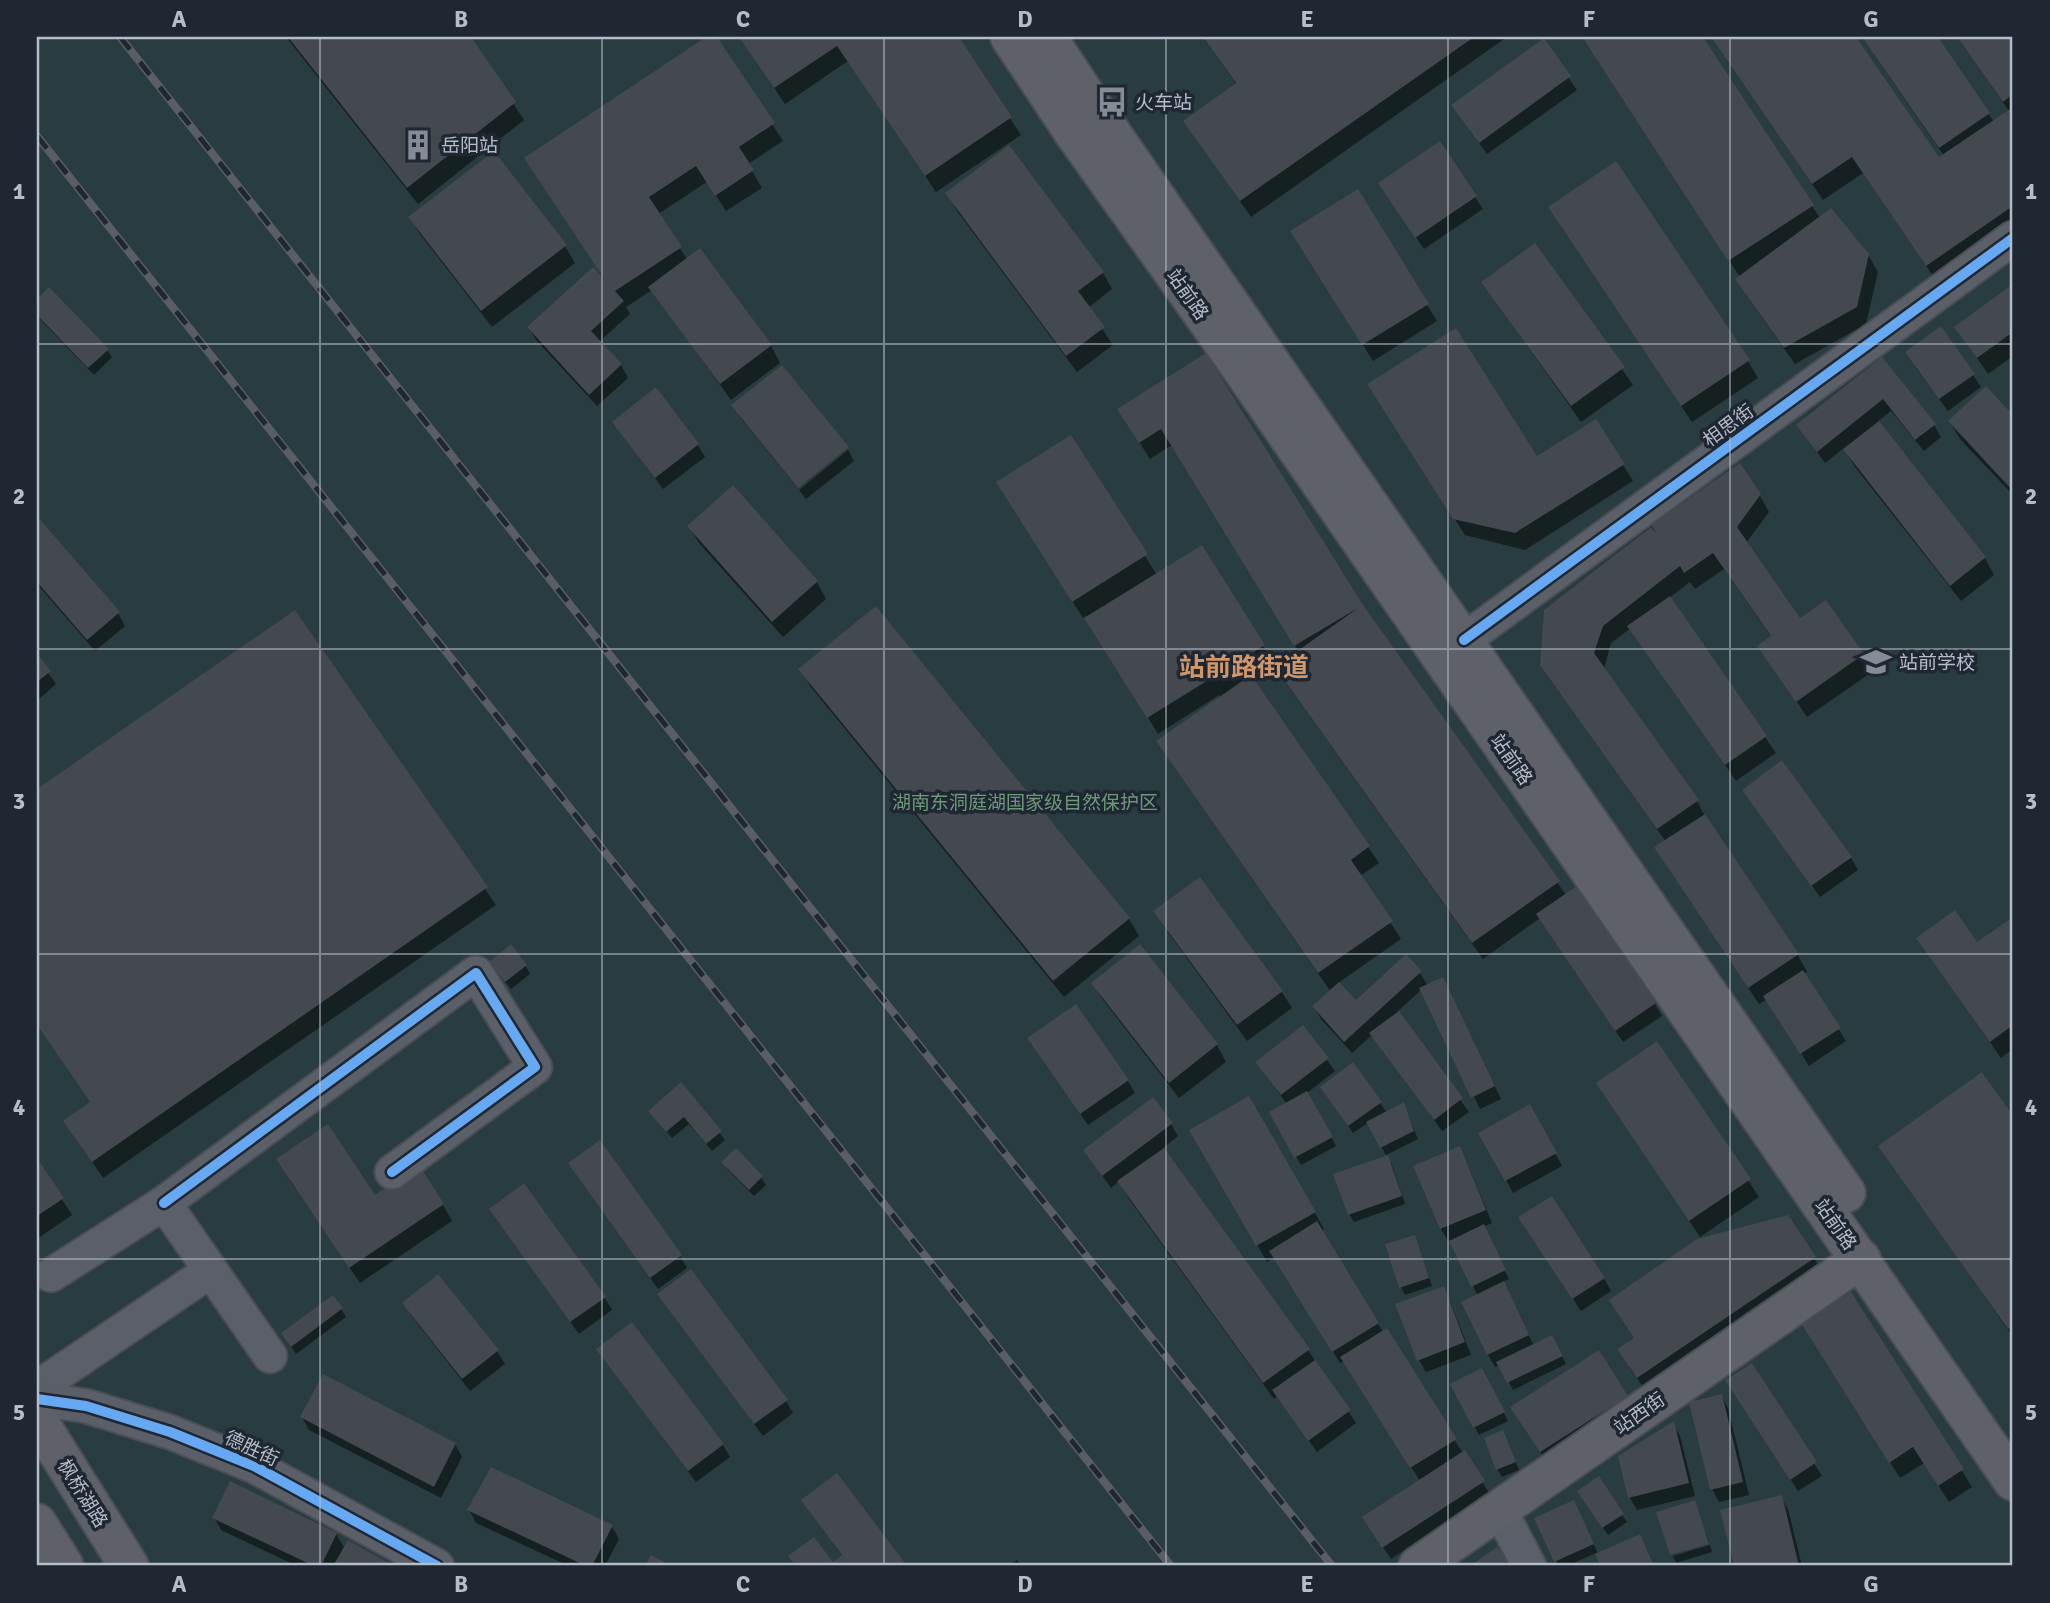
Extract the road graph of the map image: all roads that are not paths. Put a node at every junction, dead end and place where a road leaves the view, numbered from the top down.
1 (1010, 37) edge
2 (1047, 37) edge
3 (2013, 238) edge
4 (1464, 640) junction
5 (392, 1172) dead end
6 (164, 1203) junction
7 (1861, 1259) junction
8 (210, 1271) junction
9 (51, 1275) dead end
10 (270, 1356) dead end
11 (37, 1388) edge
12 (37, 1399) edge
13 (37, 1419) edge
14 (2013, 1441) edge
15 (2013, 1482) edge
16 (1500, 1510) junction
17 (37, 1523) edge
18 (64, 1566) edge
19 (129, 1566) edge
20 (437, 1566) edge
21 (1418, 1566) edge
22 (1529, 1566) edge

1 - 7 main road, 站前路
2 - 4 main road, 站前路
3 - 4 street, 相思街
4 - 14 main road, 站前路
5 - 6 street
6 - 8 street
6 - 9 street
7 - 15 main road, 站前路
7 - 16 main road, 站西街
8 - 10 street
8 - 11 street
12 - 20 street, 德胜街
13 - 19 main road, 枫桥湖路
16 - 21 main road, 站西街
16 - 22 street
17 - 18 main road

